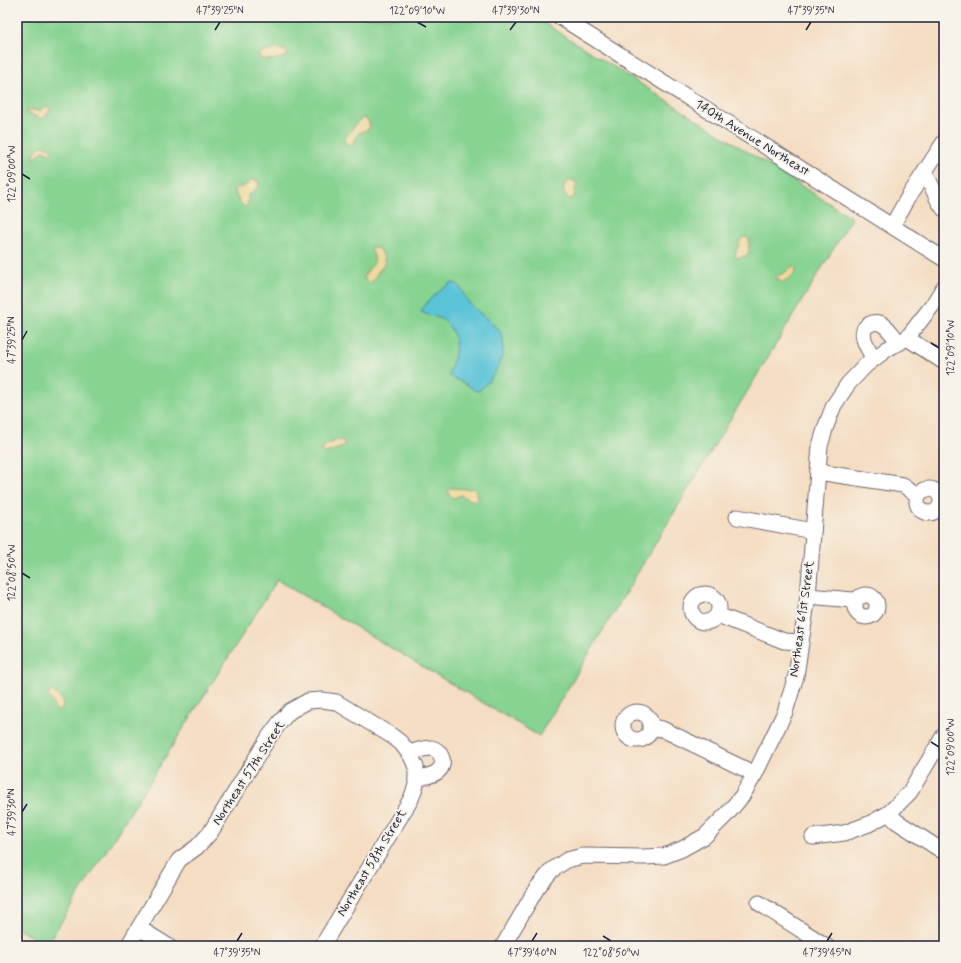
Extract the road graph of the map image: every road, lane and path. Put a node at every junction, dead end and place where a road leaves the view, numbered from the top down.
1 (560, 17) edge
2 (944, 142) edge
3 (925, 172) junction
4 (944, 209) edge
5 (892, 226) junction
6 (944, 259) edge
7 (944, 287) edge
8 (903, 340) junction
9 (874, 359) junction
10 (944, 362) edge
11 (818, 472) junction
12 (918, 495) dead end
13 (737, 517) dead end
14 (813, 531) junction
15 (808, 596) junction
16 (856, 601) dead end
17 (718, 615) dead end
18 (800, 642) junction
19 (650, 727) dead end
20 (944, 735) edge
21 (409, 753) junction
22 (416, 773) junction
23 (755, 774) junction
24 (889, 813) junction
25 (813, 837) dead end
26 (944, 852) edge
27 (759, 903) dead end
28 (139, 928) junction
29 (128, 946) edge
30 (168, 946) edge
31 (322, 946) edge
32 (503, 946) edge
33 (826, 946) edge

1 - 5 street, 140th Avenue Northeast
2 - 3 street
3 - 4 street
3 - 5 street
5 - 6 street, 140th Avenue Northeast
7 - 8 street, Northeast 61st Street
8 - 9 street, Northeast 61st Street
8 - 9 street
8 - 10 street
9 - 11 street, Northeast 61st Street
11 - 12 street
11 - 14 street, Northeast 61st Street
13 - 14 street
14 - 15 street, Northeast 61st Street
15 - 16 street
15 - 18 street, Northeast 61st Street
17 - 18 street
18 - 23 street, Northeast 61st Street
19 - 23 street
20 - 24 street
21 - 22 street, Northeast 57th Street
21 - 22 street
21 - 28 street, Northeast 57th Street
22 - 31 street, Northeast 58th Street
23 - 32 street, Northeast 61st Street
24 - 25 street
24 - 26 street
27 - 33 street
28 - 29 street, Northeast 57th Street
28 - 30 street

